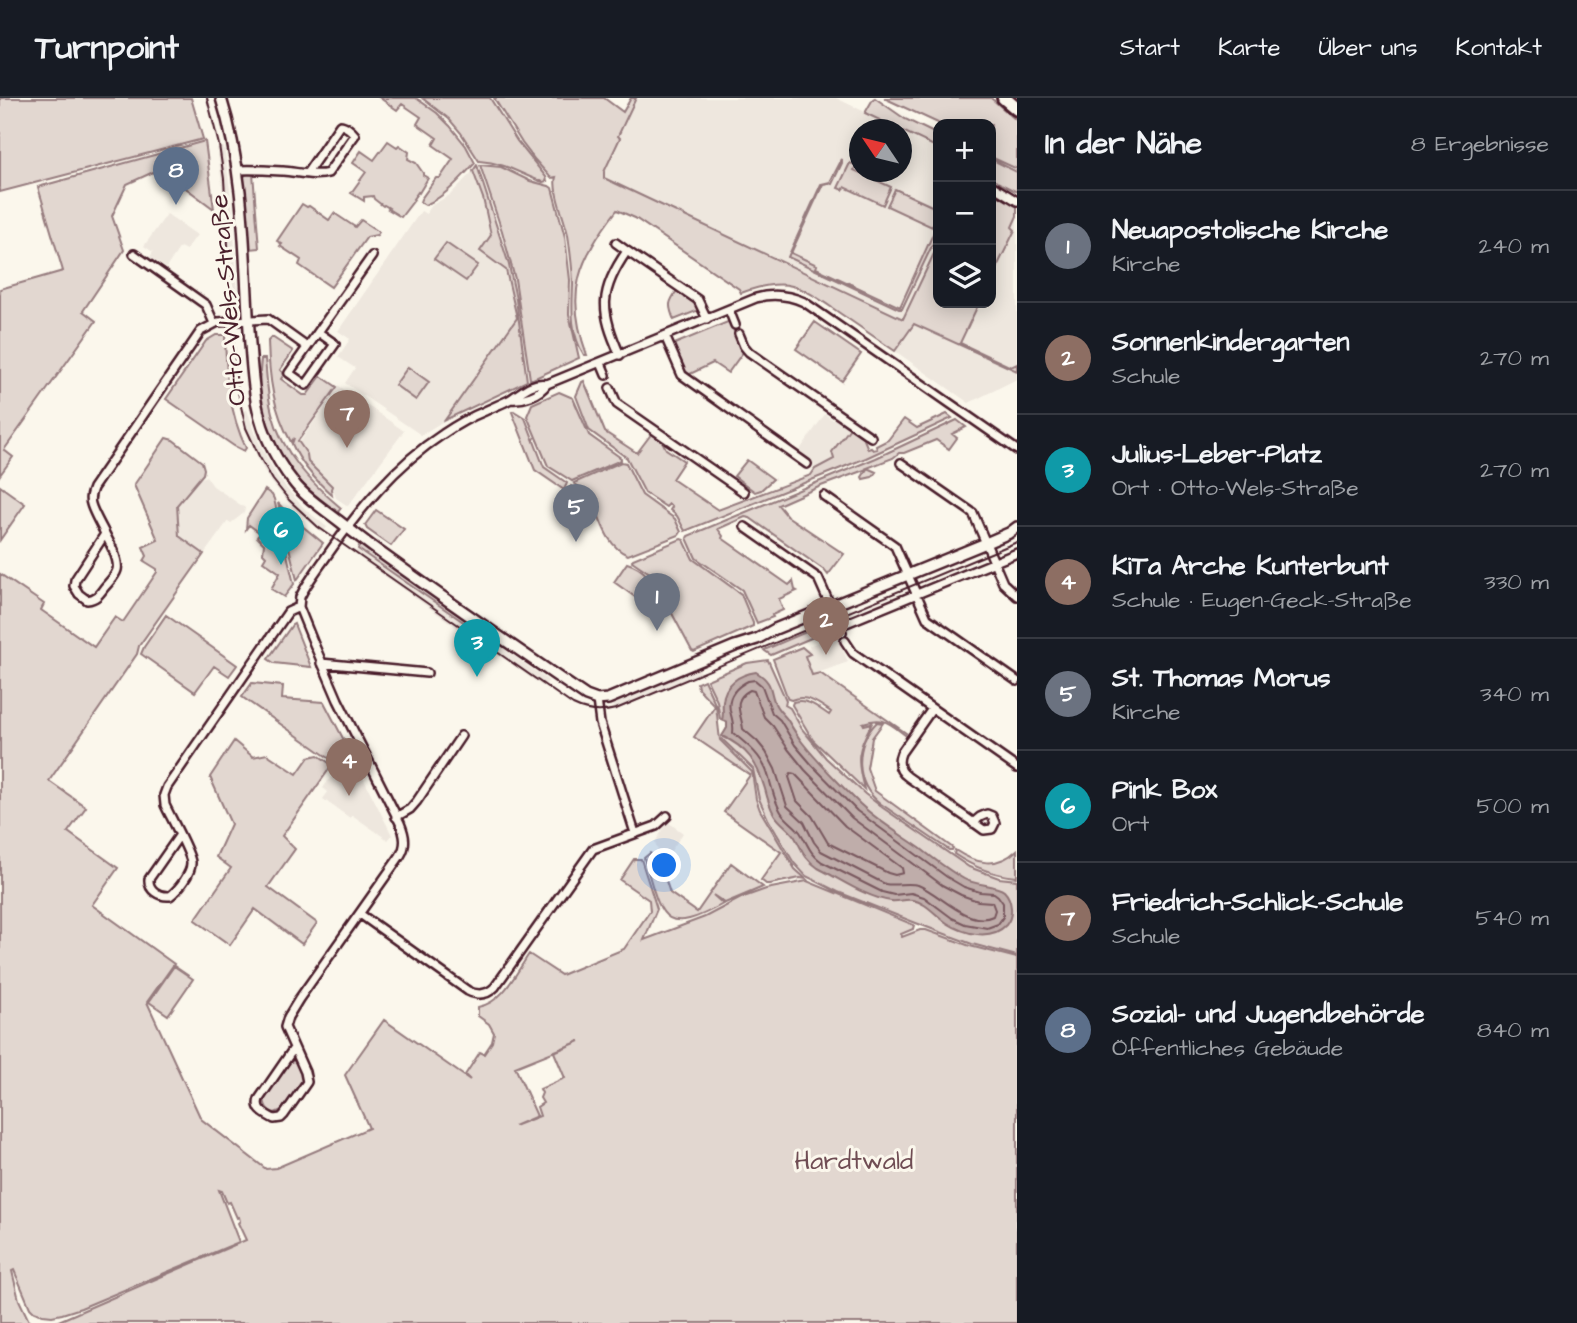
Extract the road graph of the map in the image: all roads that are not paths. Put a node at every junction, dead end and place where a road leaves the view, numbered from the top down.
1 (221, 98) edge
2 (1004, 98) edge
3 (1017, 109) edge
4 (237, 170) junction
5 (307, 173) junction
6 (996, 188) edge
7 (1000, 191) junction
8 (996, 192) edge
9 (1017, 201) edge
10 (616, 243) dead end
11 (627, 251) junction
12 (134, 254) dead end
13 (372, 256) dead end
14 (729, 310) junction
15 (707, 319) junction
16 (249, 320) junction
17 (214, 323) junction
18 (735, 325) dead end
19 (318, 332) junction
20 (739, 334) dead end
21 (665, 336) junction
22 (307, 347) junction
23 (620, 355) junction
24 (601, 363) junction
25 (606, 375) dead end
26 (610, 388) dead end
27 (871, 437) dead end
28 (1017, 450) edge
29 (901, 463) dead end
30 (807, 464) dead end
31 (744, 492) dead end
32 (824, 496) dead end
33 (745, 527) dead end
34 (1017, 527) edge
35 (348, 528) junction
36 (105, 534) junction
37 (986, 543) junction
38 (1017, 553) edge
39 (994, 563) junction
40 (908, 575) junction
41 (917, 595) junction
42 (1017, 596) edge
43 (299, 607) junction
44 (831, 607) junction
45 (845, 641) dead end
46 (321, 663) junction
47 (427, 673) dead end
48 (1017, 681) edge
49 (597, 701) junction
50 (932, 709) junction
51 (461, 736) dead end
52 (1017, 768) edge
53 (667, 816) dead end
54 (396, 817) junction
55 (973, 823) dead end
56 (635, 833) junction
57 (179, 836) junction
58 (360, 914) junction
59 (294, 1048) junction

1 - 4 street, Otto-Wels-Straße
2 - 3 highway
4 - 5 street
4 - 16 street, Otto-Wels-Straße
5 - 5 street
6 - 7 street
7 - 8 street
7 - 9 street
10 - 11 street
11 - 15 street
11 - 23 street
12 - 17 street
13 - 19 street
14 - 15 street
14 - 18 street
14 - 28 street
15 - 21 street
16 - 17 street
16 - 22 street
16 - 35 street, Otto-Wels-Straße
17 - 36 street
19 - 22 street
19 - 22 street
20 - 27 street
21 - 23 street
21 - 30 street
23 - 24 street
24 - 25 street
24 - 35 street
26 - 31 street
29 - 37 street
32 - 40 street
33 - 44 street
34 - 37 street
35 - 43 street
35 - 49 street, Otto-Wels-Straße
36 - 36 street
37 - 39 street
37 - 40 street
38 - 39 street
39 - 41 street
39 - 42 street
40 - 41 street
40 - 44 street
41 - 44 street
41 - 48 street
43 - 46 street
43 - 57 street
44 - 49 street
45 - 50 street
46 - 47 street
46 - 54 street
49 - 56 street
50 - 52 street
50 - 55 street
51 - 54 street
53 - 56 street
54 - 58 street
56 - 58 street
57 - 57 street
58 - 59 street
59 - 59 street

